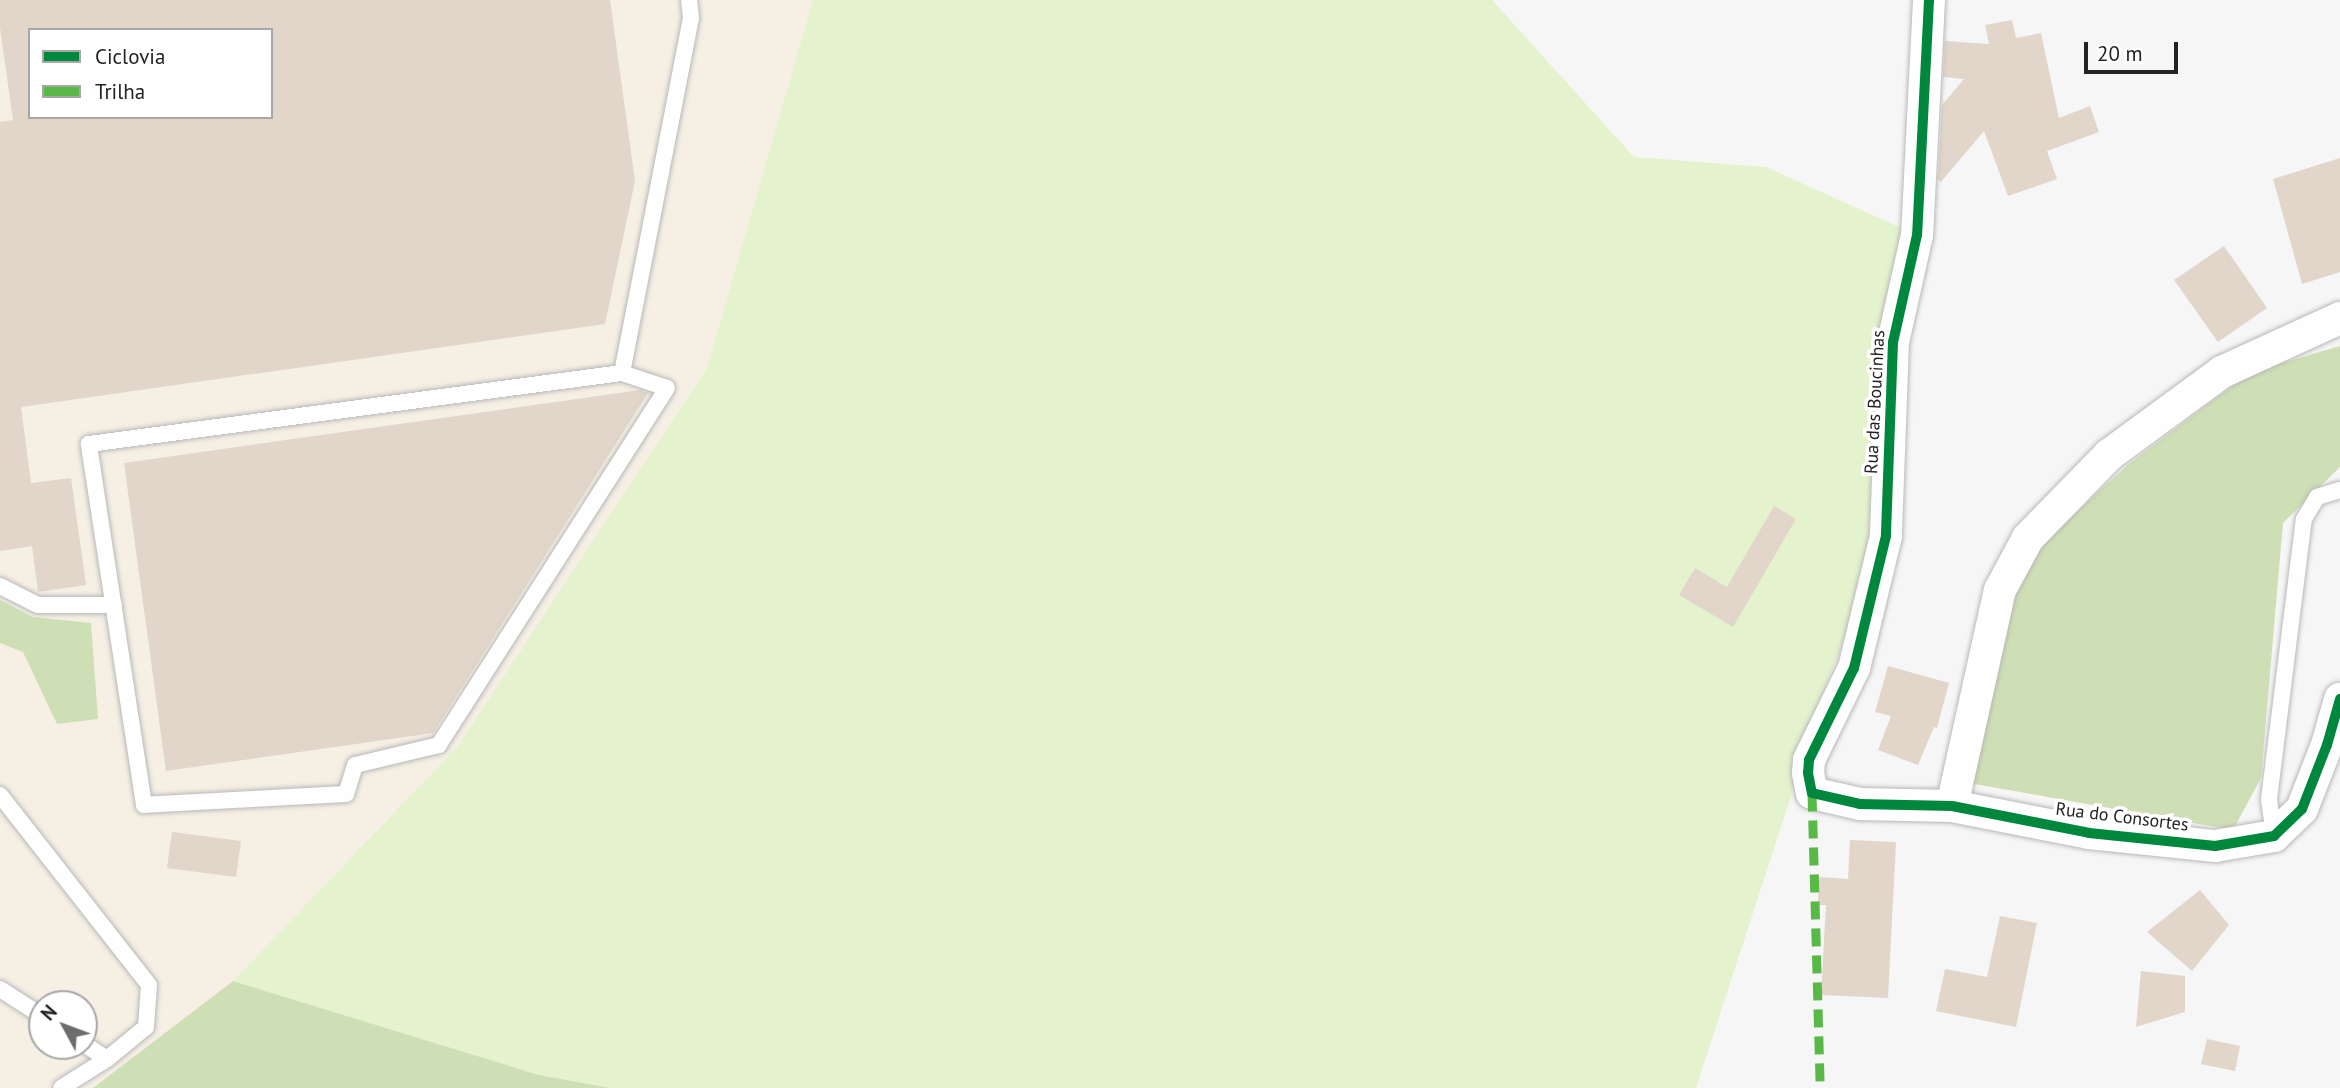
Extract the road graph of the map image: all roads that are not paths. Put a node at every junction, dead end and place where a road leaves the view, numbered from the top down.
1 (689, 0) edge
2 (1929, 0) edge
3 (2340, 318) edge
4 (622, 373) junction
5 (2340, 490) edge
6 (0, 586) edge
7 (114, 605) junction
8 (2340, 699) edge
9 (1812, 793) joint
10 (0, 795) edge
11 (1952, 806) junction
12 (2274, 836) junction
13 (0, 989) edge
14 (28, 1007) edge
15 (98, 1053) edge
16 (107, 1059) junction
17 (61, 1088) edge

1 - 4 lane
2 - 9 street, Rua das Boucinhas
3 - 11 street
4 - 7 lane
4 - 7 lane
5 - 12 lane
6 - 7 lane
8 - 12 street
9 - 11 street, Rua do Consortes
10 - 16 lane
11 - 12 street, Rua do Consortes
13 - 14 lane
15 - 16 lane
16 - 17 lane

